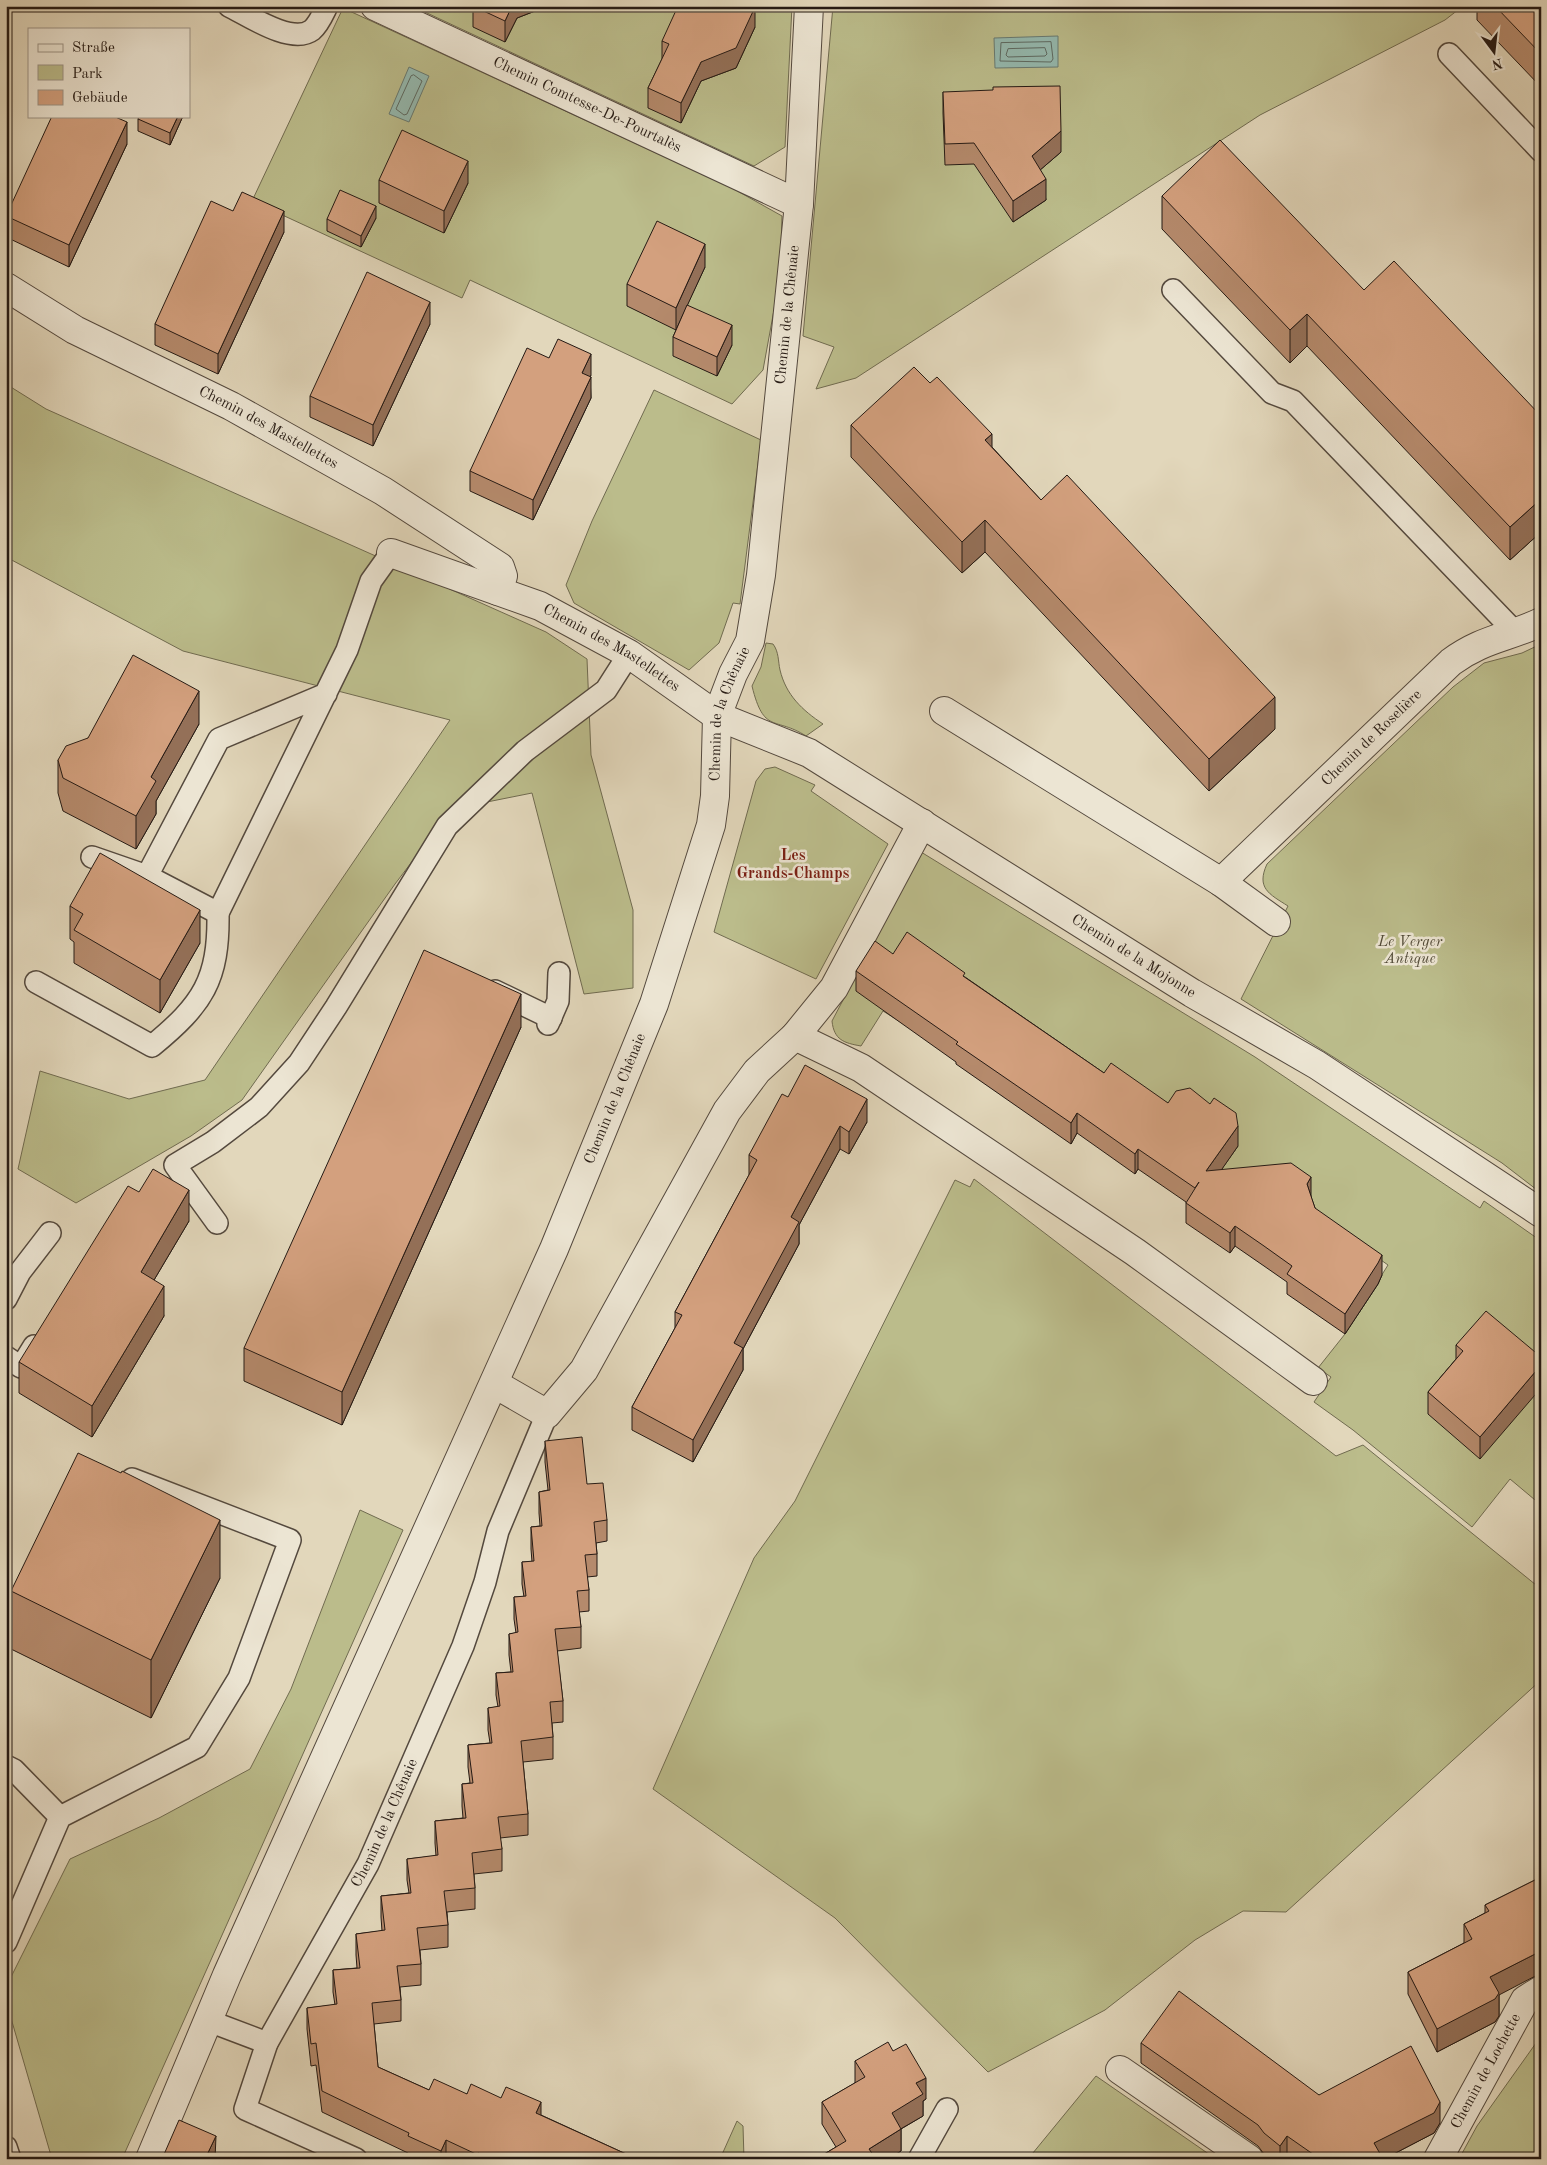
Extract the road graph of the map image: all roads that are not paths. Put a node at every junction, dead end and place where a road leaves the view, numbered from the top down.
1 (229, 6) edge
2 (327, 6) edge
3 (374, 6) edge
4 (809, 6) edge
5 (1449, 54) dead end
6 (1541, 151) edge
7 (799, 204) junction
8 (6, 287) edge
9 (1173, 290) dead end
10 (391, 553) joint
11 (498, 591) junction
12 (1541, 622) edge
13 (1516, 633) junction
14 (629, 654) junction
15 (326, 694) junction
16 (944, 711) dead end
17 (717, 716) junction
18 (922, 823) junction
19 (92, 857) dead end
20 (147, 876) junction
21 (1221, 882) junction
22 (218, 913) junction
23 (1276, 922) dead end
24 (559, 973) dead end
25 (36, 982) dead end
26 (494, 990) edge
27 (795, 1036) junction
28 (1541, 1213) edge
29 (217, 1223) dead end
30 (50, 1233) dead end
31 (6, 1299) edge
32 (46, 1325) edge
33 (6, 1357) edge
34 (1313, 1381) dead end
35 (495, 1384) junction
36 (547, 1414) junction
37 (119, 1474) edge
38 (6, 1766) edge
39 (60, 1817) junction
40 (6, 1942) edge
41 (1541, 1990) edge
42 (209, 2021) junction
43 (267, 2043) junction
44 (1120, 2070) dead end
45 (947, 2109) dead end
46 (6, 2147) edge
47 (10, 2159) edge
48 (150, 2159) edge
49 (356, 2159) edge
50 (919, 2159) edge
51 (1249, 2159) edge
52 (1438, 2159) edge

1 - 2 lane
3 - 7 street, Chemin Comtesse-De-Pourtalès
4 - 7 street, Chemin de la Chênaie
5 - 6 lane
7 - 17 street, Chemin de la Chênaie
8 - 11 street, Chemin des Mastellettes
9 - 13 lane
10 - 11 street, Chemin des Mastellettes
10 - 15 lane
11 - 14 street, Chemin des Mastellettes
12 - 13 street, Chemin de Roselière
13 - 21 street, Chemin de Roselière
14 - 17 street, Chemin des Mastellettes
14 - 29 lane
15 - 20 lane
15 - 22 lane
16 - 21 street
17 - 18 street, Chemin de la Mojonne
17 - 35 street, Chemin de la Chênaie
18 - 27 street, Chemin de la Chênaie
18 - 28 street, Chemin de la Mojonne
19 - 20 lane
20 - 22 lane
21 - 23 street
22 - 25 lane
24 - 26 lane
27 - 34 street
27 - 36 street, Chemin de la Chênaie
30 - 31 lane
32 - 33 lane
35 - 36 street
35 - 42 street, Chemin de la Chênaie
36 - 43 lane, Chemin de la Chênaie
37 - 39 lane
38 - 39 lane
39 - 40 lane
41 - 52 street, Chemin de Lochette
42 - 43 lane
42 - 48 street, Chemin de la Chênaie
43 - 49 lane, Chemin de la Chênaie
44 - 51 street
45 - 50 lane
46 - 47 lane

